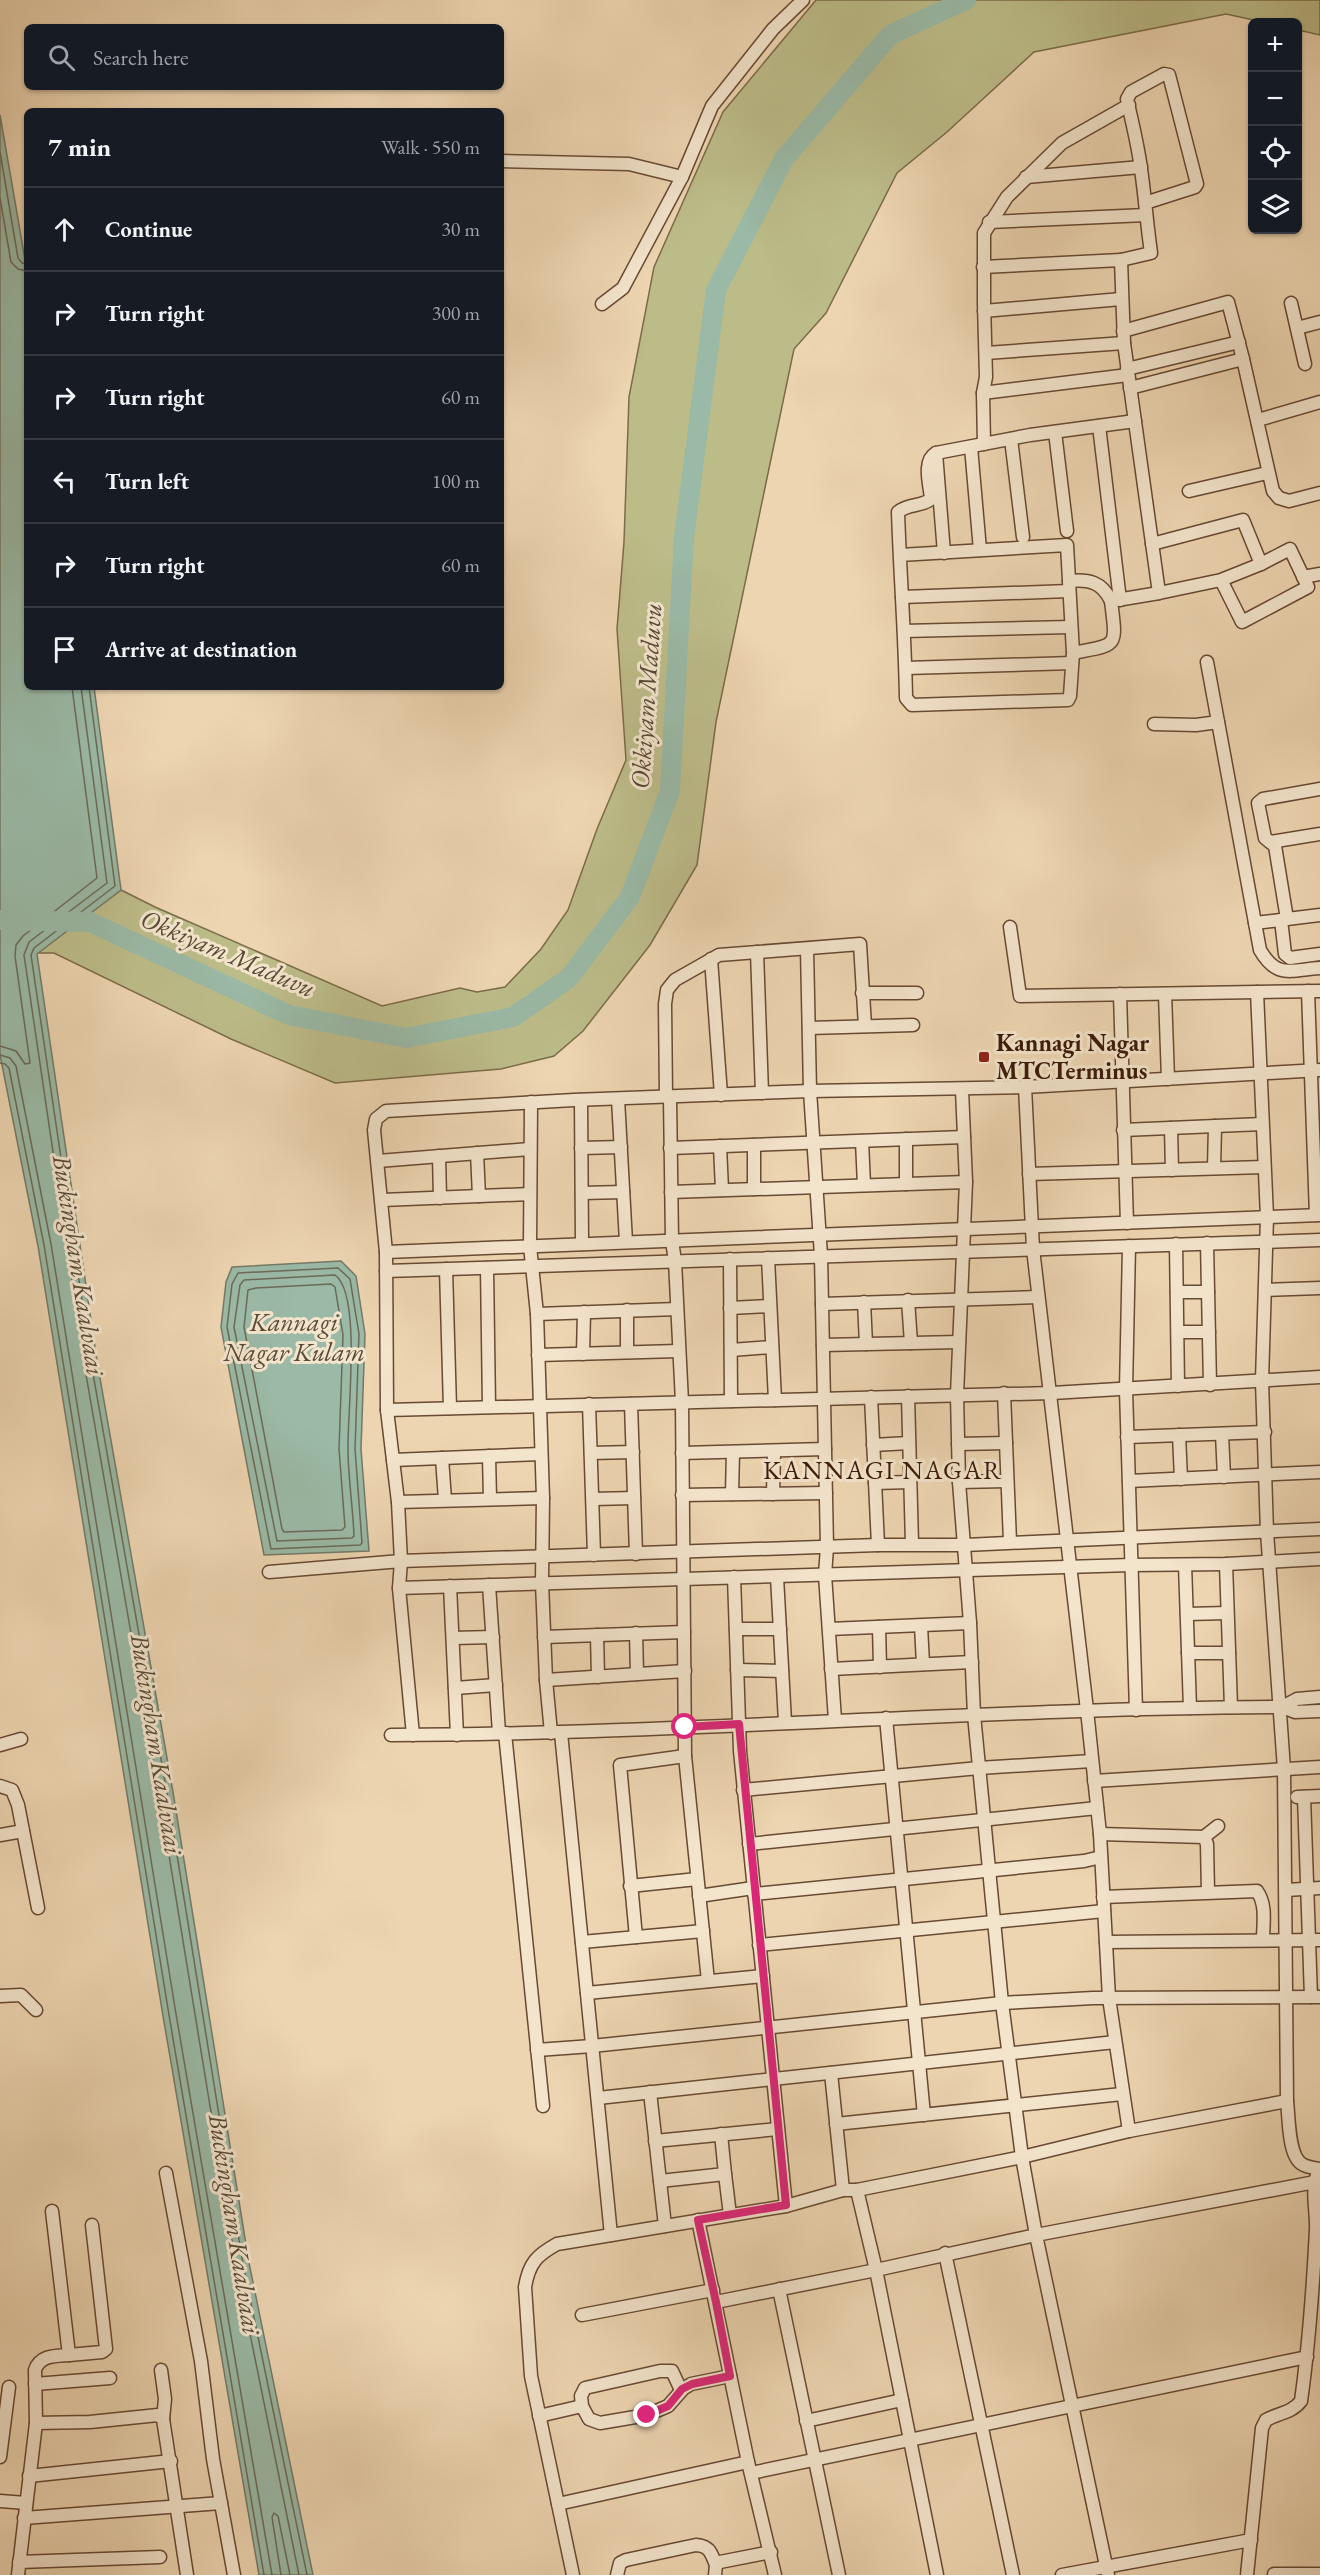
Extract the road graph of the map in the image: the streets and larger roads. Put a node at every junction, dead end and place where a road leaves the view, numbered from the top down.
1 (803, 0) edge
2 (1128, 105) junction
3 (504, 160) edge
4 (1141, 167) junction
5 (682, 177) junction
6 (1026, 177) junction
7 (1146, 209) junction
8 (989, 222) junction
9 (1121, 260) junction
10 (984, 267) junction
11 (1121, 299) junction
12 (1291, 303) dead end
13 (602, 304) dead end
14 (984, 311) junction
15 (1320, 322) edge
16 (1297, 328) junction
17 (1123, 337) junction
18 (1235, 343) junction
19 (986, 353) junction
20 (1243, 359) junction
21 (1305, 364) dead end
22 (1128, 377) junction
23 (983, 393) junction
24 (1320, 402) edge
25 (1258, 420) junction
26 (1135, 422) junction
27 (1099, 426) junction
28 (1055, 432) junction
29 (1011, 439) junction
30 (978, 445) junction
31 (936, 453) junction
32 (1267, 473) junction
33 (1189, 491) dead end
34 (1320, 493) edge
35 (1067, 531) dead end
36 (1023, 537) dead end
37 (1152, 544) junction
38 (980, 550) junction
39 (944, 552) junction
40 (900, 555) junction
41 (1261, 564) junction
42 (1320, 574) edge
43 (1304, 577) junction
44 (1221, 580) junction
45 (1069, 586) junction
46 (1159, 593) junction
47 (902, 597) junction
48 (1115, 601) junction
49 (1071, 627) junction
50 (903, 631) junction
51 (1072, 658) junction
52 (1207, 662) dead end
53 (906, 668) junction
54 (1218, 722) junction
55 (1154, 724) dead end
56 (1320, 789) edge
57 (1320, 834) edge
58 (1270, 842) junction
59 (1320, 915) edge
60 (1284, 919) junction
61 (1255, 923) junction
62 (1010, 927) dead end
63 (807, 949) junction
64 (757, 952) junction
65 (1320, 954) edge
66 (711, 959) junction
67 (1320, 968) edge
68 (1314, 991) edge
69 (1257, 992) junction
70 (862, 993) junction
71 (917, 993) dead end
72 (1120, 994) junction
73 (1165, 994) junction
74 (914, 1024) dead end
75 (865, 1026) junction
76 (809, 1029) junction
77 (1316, 1070) edge
78 (1260, 1075) junction
79 (1168, 1079) junction
80 (1124, 1081) junction
81 (1025, 1087) junction
82 (962, 1090) junction
83 (810, 1091) junction
84 (762, 1093) junction
85 (721, 1095) junction
86 (668, 1097) junction
87 (618, 1099) junction
88 (581, 1100) junction
89 (531, 1102) junction
90 (1262, 1124) junction
91 (1215, 1126) junction
92 (1171, 1128) junction
93 (1124, 1130) junction
94 (964, 1137) junction
95 (906, 1139) junction
96 (862, 1141) junction
97 (813, 1143) junction
98 (754, 1145) junction
99 (621, 1146) junction
100 (720, 1146) junction
101 (581, 1148) junction
102 (670, 1148) junction
103 (530, 1149) junction
104 (477, 1153) junction
105 (439, 1156) junction
106 (378, 1161) junction
107 (1264, 1167) junction
108 (1214, 1168) junction
109 (1172, 1170) junction
110 (1126, 1171) junction
111 (1029, 1174) junction
112 (966, 1182) junction
113 (906, 1184) junction
114 (864, 1185) junction
115 (816, 1186) junction
116 (754, 1189) junction
117 (722, 1190) junction
118 (624, 1192) junction
119 (671, 1192) junction
120 (582, 1193) junction
121 (530, 1194) junction
122 (479, 1196) junction
123 (440, 1198) junction
124 (382, 1200) junction
125 (1318, 1215) edge
126 (1267, 1217) junction
127 (1127, 1223) junction
128 (1031, 1226) junction
129 (964, 1229) junction
130 (819, 1235) junction
131 (1320, 1240) edge
132 (672, 1241) junction
133 (1267, 1241) junction
134 (626, 1242) junction
135 (1207, 1243) junction
136 (582, 1244) junction
137 (1176, 1244) junction
138 (530, 1246) junction
139 (1129, 1246) junction
140 (1033, 1249) junction
141 (386, 1252) junction
142 (962, 1252) junction
143 (821, 1256) junction
144 (768, 1258) junction
145 (730, 1260) junction
146 (675, 1261) junction
147 (533, 1267) junction
148 (488, 1268) junction
149 (446, 1269) junction
150 (386, 1271) junction
151 (1320, 1288) edge
152 (1266, 1290) junction
153 (1177, 1292) junction
154 (1208, 1292) junction
155 (1038, 1297) junction
156 (960, 1298) junction
157 (909, 1300) junction
158 (864, 1302) junction
159 (822, 1304) junction
160 (770, 1306) junction
161 (730, 1308) junction
162 (677, 1309) junction
163 (627, 1310) junction
164 (584, 1312) junction
165 (537, 1314) junction
166 (1178, 1332) junction
167 (1209, 1332) junction
168 (959, 1342) junction
169 (911, 1343) junction
170 (866, 1344) junction
171 (823, 1345) junction
172 (772, 1347) junction
173 (731, 1350) junction
174 (678, 1351) junction
175 (627, 1352) junction
176 (583, 1354) junction
177 (538, 1355) junction
178 (1320, 1377) edge
179 (1262, 1381) junction
180 (1210, 1385) junction
181 (1178, 1386) junction
182 (1126, 1390) junction
183 (1052, 1393) junction
184 (1004, 1394) junction
185 (957, 1395) junction
186 (908, 1396) junction
187 (871, 1397) junction
188 (824, 1399) junction
189 (775, 1400) junction
190 (731, 1401) junction
191 (682, 1402) junction
192 (589, 1404) junction
193 (631, 1404) junction
194 (539, 1405) junction
195 (489, 1407) junction
196 (450, 1408) junction
197 (387, 1410) junction
198 (1265, 1432) junction
199 (1222, 1434) junction
200 (1179, 1435) junction
201 (1127, 1437) junction
202 (909, 1443) junction
203 (1006, 1443) junction
204 (958, 1444) junction
205 (873, 1445) junction
206 (825, 1449) junction
207 (774, 1451) junction
208 (633, 1452) junction
209 (733, 1452) junction
210 (591, 1453) junction
211 (682, 1453) junction
212 (541, 1454) junction
213 (489, 1456) junction
214 (442, 1458) junction
215 (393, 1460) junction
216 (1320, 1472) edge
217 (1265, 1476) junction
218 (1224, 1477) junction
219 (1181, 1479) junction
220 (1007, 1481) junction
221 (1129, 1481) junction
222 (910, 1482) junction
223 (959, 1482) junction
224 (875, 1483) junction
225 (826, 1493) junction
226 (732, 1494) junction
227 (773, 1494) junction
228 (682, 1495) junction
229 (543, 1498) junction
230 (593, 1498) junction
231 (634, 1498) junction
232 (490, 1499) junction
233 (445, 1500) junction
234 (398, 1502) junction
235 (1320, 1529) edge
236 (1267, 1532) junction
237 (1130, 1537) junction
238 (1067, 1539) junction
239 (1010, 1542) junction
240 (912, 1544) junction
241 (878, 1545) junction
242 (965, 1545) junction
243 (827, 1547) junction
244 (683, 1552) junction
245 (636, 1554) junction
246 (594, 1555) junction
247 (543, 1557) junction
248 (1320, 1559) edge
249 (1269, 1561) junction
250 (402, 1562) junction
251 (1226, 1564) junction
252 (1131, 1565) junction
253 (1185, 1565) junction
254 (1070, 1567) junction
255 (967, 1570) junction
256 (269, 1572) dead end
257 (825, 1575) junction
258 (777, 1577) junction
259 (734, 1578) junction
260 (683, 1579) junction
261 (542, 1583) junction
262 (489, 1585) junction
263 (450, 1586) junction
264 (399, 1588) junction
265 (1227, 1613) junction
266 (1187, 1614) junction
267 (970, 1623) junction
268 (921, 1626) junction
269 (879, 1627) junction
270 (736, 1629) junction
271 (780, 1629) junction
272 (829, 1629) junction
273 (684, 1632) junction
274 (636, 1634) junction
275 (597, 1635) junction
276 (493, 1637) junction
277 (544, 1637) junction
278 (453, 1638) junction
279 (1188, 1653) junction
280 (1229, 1653) junction
281 (972, 1662) junction
282 (923, 1664) junction
283 (880, 1667) junction
284 (831, 1669) junction
285 (737, 1670) junction
286 (685, 1671) junction
287 (782, 1671) junction
288 (638, 1674) junction
289 (598, 1677) junction
290 (546, 1680) junction
291 (496, 1685) junction
292 (455, 1688) junction
293 (1320, 1697) edge
294 (1231, 1707) junction
295 (1282, 1707) junction
296 (1190, 1708) junction
297 (1087, 1710) junction
298 (1136, 1710) junction
299 (1320, 1711) edge
300 (974, 1715) junction
301 (886, 1718) junction
302 (835, 1720) junction
303 (785, 1722) junction
304 (739, 1724) junction
305 (685, 1727) junction
306 (502, 1733) junction
307 (556, 1733) junction
308 (391, 1735) dead end
309 (413, 1735) junction
310 (457, 1735) junction
311 (21, 1739) dead end
312 (0, 1744) edge
313 (685, 1756) junction
314 (1092, 1761) junction
315 (1320, 1767) edge
316 (979, 1768) junction
317 (1284, 1769) junction
318 (892, 1776) junction
319 (1094, 1781) junction
320 (0, 1786) edge
321 (743, 1790) junction
322 (1320, 1796) edge
323 (1304, 1797) junction
324 (1285, 1798) junction
325 (1097, 1808) junction
326 (984, 1821) junction
327 (1218, 1826) dead end
328 (897, 1829) junction
329 (23, 1831) junction
330 (1100, 1834) junction
331 (0, 1835) edge
332 (1204, 1837) junction
333 (749, 1844) junction
334 (1101, 1857) junction
335 (989, 1870) junction
336 (697, 1879) junction
337 (902, 1879) junction
338 (630, 1886) junction
339 (1314, 1889) edge
340 (1286, 1890) junction
341 (754, 1891) junction
342 (1208, 1892) junction
343 (699, 1896) junction
344 (1103, 1897) junction
345 (38, 1908) dead end
346 (1104, 1911) junction
347 (994, 1921) junction
348 (906, 1930) junction
349 (703, 1931) junction
350 (636, 1937) junction
351 (1263, 1940) junction
352 (1288, 1940) junction
353 (1315, 1940) edge
354 (582, 1942) junction
355 (1106, 1942) junction
356 (759, 1945) junction
357 (762, 1976) junction
358 (708, 1981) junction
359 (587, 1994) junction
360 (0, 1996) edge
361 (1287, 1997) junction
362 (1316, 1997) edge
363 (1110, 1998) junction
364 (1002, 2003) junction
365 (36, 2010) dead end
366 (914, 2012) junction
367 (768, 2028) junction
368 (1115, 2042) junction
369 (592, 2046) junction
370 (537, 2050) junction
371 (1008, 2053) junction
372 (919, 2063) junction
373 (831, 2073) junction
374 (773, 2079) junction
375 (650, 2092) junction
376 (1122, 2094) junction
377 (598, 2098) junction
378 (1287, 2102) junction
379 (543, 2106) dead end
380 (1015, 2106) junction
381 (924, 2115) junction
382 (836, 2124) junction
383 (778, 2129) junction
384 (1129, 2131) junction
385 (721, 2134) junction
386 (655, 2141) junction
387 (1022, 2157) junction
388 (1320, 2169) edge
389 (166, 2173) dead end
390 (725, 2174) junction
391 (660, 2181) junction
392 (1314, 2182) junction
393 (843, 2190) junction
394 (857, 2190) junction
395 (786, 2205) junction
396 (52, 2211) dead end
397 (730, 2215) junction
398 (698, 2220) junction
399 (92, 2225) dead end
400 (665, 2226) junction
401 (611, 2235) junction
402 (1036, 2235) junction
403 (945, 2253) junction
404 (876, 2270) junction
405 (779, 2289) junction
406 (715, 2296) junction
407 (582, 2315) dead end
408 (69, 2355) junction
409 (1307, 2357) junction
410 (161, 2370) dead end
411 (730, 2376) junction
412 (110, 2378) dead end
413 (35, 2384) junction
414 (9, 2387) dead end
415 (681, 2390) junction
416 (902, 2400) junction
417 (582, 2406) junction
418 (1073, 2406) junction
419 (540, 2416) junction
420 (164, 2419) junction
421 (806, 2421) junction
422 (36, 2423) junction
423 (981, 2427) junction
424 (910, 2441) junction
425 (0, 2457) edge
426 (814, 2460) junction
427 (171, 2461) junction
428 (749, 2467) junction
429 (29, 2476) junction
430 (0, 2501) edge
431 (26, 2503) junction
432 (221, 2503) junction
433 (558, 2505) junction
434 (177, 2507) junction
435 (24, 2518) junction
436 (1251, 2540) junction
437 (771, 2552) junction
438 (160, 2557) dead end
439 (19, 2562) junction
440 (715, 2570) edge
441 (1107, 2570) edge
442 (1274, 2574) edge
443 (1320, 2574) edge
444 (18, 2575) edge
445 (187, 2575) edge
446 (234, 2575) edge
447 (573, 2575) edge
448 (617, 2575) edge
449 (776, 2575) edge
450 (839, 2575) edge
451 (937, 2575) edge
452 (1013, 2575) edge
453 (1062, 2575) edge
454 (1247, 2575) edge

1 - 5 street
2 - 4 street
2 - 6 street
2 - 7 street
3 - 5 street
4 - 6 street
4 - 7 street
5 - 13 street
6 - 8 street
7 - 8 street
7 - 9 street
8 - 10 street
9 - 10 street
9 - 11 street
10 - 14 street
11 - 14 street
11 - 17 street
12 - 16 street
14 - 19 street
15 - 16 street
16 - 21 street
17 - 18 street
17 - 19 street
17 - 22 street
18 - 20 street
18 - 22 street
19 - 23 street
20 - 22 street
20 - 25 street
22 - 23 street
22 - 26 street
23 - 30 street
24 - 25 street
25 - 32 street
26 - 27 street
26 - 37 street
27 - 28 street
27 - 48 street
28 - 29 street
28 - 35 street
29 - 30 street
29 - 36 street
30 - 31 street
30 - 38 street
31 - 39 street
31 - 40 street
32 - 33 street
32 - 34 street
37 - 41 street
37 - 46 street
38 - 39 street
38 - 45 street
39 - 40 street
40 - 47 street
41 - 43 street
41 - 44 street
42 - 43 street
43 - 44 street
44 - 46 street
45 - 47 street
45 - 48 street
45 - 49 street
46 - 48 street
47 - 50 street
48 - 51 street
49 - 50 street
49 - 51 street
50 - 53 street
51 - 53 street
51 - 53 street
52 - 54 street
54 - 55 street
54 - 61 street
56 - 58 street
57 - 58 street
58 - 60 street
59 - 60 street
60 - 61 street
60 - 65 street
61 - 67 street
62 - 72 street
63 - 64 street
63 - 70 street
63 - 76 street
64 - 66 street
64 - 84 street
66 - 85 street
66 - 86 street
68 - 69 street
68 - 77 street
69 - 73 street
69 - 78 street
70 - 71 street
70 - 75 street
72 - 73 street
72 - 80 street
73 - 79 street
74 - 75 street
75 - 76 street
76 - 83 street
77 - 78 street
77 - 125 street
78 - 79 street
78 - 90 street
79 - 80 street
80 - 81 street
80 - 93 street
81 - 82 street
81 - 111 street
82 - 83 street
82 - 94 street
83 - 84 street
83 - 97 street
84 - 85 street
85 - 86 street
86 - 87 street
86 - 102 street
87 - 88 street
87 - 99 street
88 - 89 street
88 - 101 street
89 - 103 street
89 - 106 street
90 - 91 street
90 - 107 street
91 - 92 street
91 - 108 street
92 - 93 street
92 - 109 street
93 - 110 street
94 - 95 street
94 - 112 street
95 - 96 street
95 - 113 street
96 - 97 street
96 - 114 street
97 - 98 street
97 - 115 street
98 - 100 street
98 - 116 street
99 - 101 street
99 - 118 street
100 - 102 street
100 - 117 street
101 - 120 street
102 - 119 street
103 - 104 street
103 - 121 street
104 - 105 street
104 - 122 street
105 - 106 street
105 - 123 street
106 - 124 street
107 - 108 street
107 - 126 street
108 - 109 street
109 - 110 street
110 - 111 street
110 - 127 street
111 - 128 street
112 - 113 street
112 - 129 street
113 - 114 street
114 - 115 street
115 - 116 street
115 - 130 street
116 - 117 street
117 - 119 street
118 - 120 street
118 - 134 street
119 - 132 street
120 - 136 street
121 - 122 street
121 - 138 street
122 - 123 street
123 - 124 street
124 - 141 street
125 - 126 street
126 - 127 street
126 - 133 street
127 - 128 street
128 - 129 street
128 - 140 street
129 - 130 street
129 - 142 street
130 - 132 street
130 - 143 street
131 - 133 street
132 - 134 street
132 - 146 street
133 - 135 street
133 - 152 street
134 - 136 street
135 - 137 street
135 - 154 street
136 - 138 street
137 - 139 street
137 - 153 street
138 - 141 street
138 - 147 street
139 - 140 street
139 - 182 street
140 - 142 street
140 - 155 street
141 - 150 street
142 - 143 street
142 - 156 street
143 - 144 street
143 - 159 street
144 - 145 street
144 - 160 street
145 - 146 street
145 - 161 street
146 - 147 street
146 - 162 street
147 - 148 street
147 - 165 street
148 - 149 street
148 - 195 street
149 - 150 street
149 - 196 street
150 - 197 street
151 - 152 street
152 - 179 street
153 - 154 street
153 - 166 street
154 - 167 street
155 - 156 street
155 - 183 street
156 - 157 street
156 - 168 street
157 - 158 street
157 - 169 street
158 - 159 street
158 - 170 street
159 - 171 street
160 - 161 street
160 - 172 street
161 - 173 street
162 - 163 street
162 - 174 street
163 - 164 street
163 - 175 street
164 - 165 street
164 - 176 street
165 - 177 street
166 - 167 street
166 - 181 street
167 - 180 street
168 - 169 street
168 - 185 street
169 - 170 street
170 - 171 street
171 - 188 street
172 - 173 street
172 - 189 street
173 - 190 street
174 - 175 street
174 - 191 street
175 - 176 street
176 - 177 street
177 - 194 street
178 - 179 street
179 - 180 street
179 - 198 street
180 - 181 street
181 - 182 street
182 - 183 street
182 - 201 street
183 - 184 street
183 - 238 street
184 - 185 street
184 - 203 street
185 - 186 street
185 - 204 street
186 - 187 street
186 - 202 street
187 - 188 street
187 - 205 street
188 - 189 street
188 - 206 street
189 - 190 street
190 - 191 street
191 - 193 street
191 - 211 street
192 - 193 street
192 - 194 street
192 - 210 street
193 - 208 street
194 - 195 street
194 - 212 street
195 - 196 street
196 - 197 street
197 - 215 street
198 - 199 street
198 - 217 street
199 - 200 street
199 - 218 street
200 - 201 street
200 - 219 street
201 - 221 street
202 - 205 street
202 - 222 street
203 - 204 street
203 - 220 street
204 - 223 street
205 - 224 street
206 - 207 street
206 - 225 street
207 - 209 street
207 - 227 street
208 - 210 street
208 - 231 street
209 - 211 street
209 - 226 street
210 - 230 street
211 - 228 street
212 - 213 street
212 - 229 street
213 - 214 street
213 - 232 street
214 - 215 street
214 - 233 street
215 - 234 street
216 - 217 street
217 - 218 street
217 - 236 street
218 - 219 street
219 - 221 street
220 - 223 street
220 - 239 street
221 - 237 street
222 - 224 street
222 - 240 street
223 - 242 street
224 - 241 street
225 - 227 street
225 - 243 street
226 - 227 street
226 - 228 street
228 - 244 street
229 - 232 street
229 - 247 street
230 - 231 street
230 - 246 street
231 - 245 street
232 - 233 street
233 - 234 street
234 - 250 street
235 - 236 street
236 - 237 street
236 - 249 street
237 - 238 street
237 - 252 street
238 - 239 street
238 - 254 street
239 - 242 street
240 - 241 street
240 - 242 street
241 - 243 street
242 - 255 street
243 - 244 street
243 - 257 street
244 - 245 street
244 - 260 street
245 - 246 street
246 - 247 street
247 - 250 street
247 - 261 street
248 - 249 street
249 - 251 street
249 - 295 street
250 - 256 street
250 - 264 street
251 - 253 street
251 - 265 street
252 - 253 street
252 - 254 street
252 - 298 street
253 - 266 street
254 - 255 street
254 - 297 street
255 - 257 street
255 - 267 street
257 - 258 street
257 - 272 street
258 - 259 street
258 - 271 street
259 - 260 street
259 - 270 street
260 - 261 street
260 - 273 street
261 - 262 street
261 - 277 street
262 - 263 street
262 - 276 street
263 - 264 street
263 - 278 street
264 - 309 street
265 - 266 street
265 - 280 street
266 - 279 street
267 - 268 street
267 - 281 street
268 - 269 street
268 - 282 street
269 - 272 street
269 - 283 street
270 - 271 street
270 - 285 street
271 - 287 street
272 - 284 street
273 - 274 street
273 - 286 street
274 - 275 street
274 - 288 street
275 - 277 street
275 - 289 street
276 - 278 street
276 - 291 street
277 - 290 street
278 - 292 street
279 - 280 street
279 - 296 street
280 - 294 street
281 - 282 street
281 - 300 street
282 - 283 street
283 - 284 street
284 - 302 street
285 - 287 street
285 - 304 street
286 - 288 street
286 - 305 street
287 - 303 street
288 - 289 street
289 - 290 street
290 - 307 street
291 - 292 street
291 - 306 street
292 - 310 street
293 - 295 street
294 - 295 street
294 - 296 street
295 - 299 street
295 - 317 street
296 - 298 street
297 - 298 street
297 - 300 street
297 - 314 street
300 - 301 street
300 - 316 street
301 - 302 street
301 - 318 street
302 - 303 street
303 - 304 street
304 - 305 street
304 - 321 street
305 - 307 street
305 - 313 street
306 - 307 street
306 - 310 street
306 - 370 street
307 - 354 street
308 - 309 street
309 - 310 street
311 - 312 street
313 - 336 street
313 - 338 street
314 - 316 street
314 - 319 street
315 - 317 street
316 - 318 street
316 - 326 street
317 - 319 street
317 - 324 street
318 - 321 street
318 - 328 street
319 - 325 street
320 - 329 street
321 - 333 street
322 - 323 street
323 - 324 street
323 - 339 street
324 - 340 street
325 - 326 street
325 - 330 street
326 - 328 street
326 - 335 street
327 - 332 street
328 - 333 street
328 - 337 street
329 - 331 street
329 - 345 street
330 - 332 street
330 - 334 street
332 - 342 street
333 - 341 street
334 - 335 street
334 - 344 street
335 - 337 street
335 - 347 street
336 - 338 street
336 - 343 street
337 - 341 street
337 - 348 street
338 - 350 street
339 - 340 street
339 - 353 street
340 - 352 street
341 - 343 street
341 - 356 street
342 - 344 street
342 - 351 street
343 - 349 street
344 - 346 street
346 - 347 street
346 - 355 street
347 - 348 street
347 - 364 street
348 - 356 street
348 - 366 street
349 - 350 street
349 - 358 street
350 - 354 street
351 - 352 street
351 - 355 street
352 - 353 street
352 - 361 street
353 - 362 street
354 - 359 street
355 - 363 street
356 - 357 street
357 - 358 street
357 - 367 street
358 - 359 street
359 - 369 street
360 - 365 street
361 - 362 street
361 - 363 street
361 - 378 street
363 - 364 street
363 - 368 street
364 - 366 street
364 - 371 street
366 - 367 street
366 - 372 street
367 - 369 street
367 - 374 street
368 - 371 street
368 - 376 street
369 - 370 street
369 - 377 street
370 - 379 street
371 - 372 street
371 - 380 street
372 - 373 street
372 - 381 street
373 - 374 street
373 - 382 street
374 - 375 street
374 - 383 street
375 - 377 street
375 - 386 street
376 - 380 street
376 - 384 street
377 - 401 street
378 - 384 street
378 - 388 street
380 - 381 street
380 - 387 street
381 - 382 street
382 - 393 street
383 - 385 street
383 - 395 street
384 - 387 street
385 - 386 street
385 - 390 street
386 - 391 street
387 - 394 street
387 - 402 street
388 - 392 street
389 - 432 street
390 - 391 street
390 - 397 street
391 - 400 street
392 - 402 street
392 - 409 street
393 - 394 street
393 - 395 street
394 - 404 street
395 - 397 street
396 - 408 street
397 - 398 street
398 - 400 street
398 - 406 street
399 - 408 street
400 - 401 street
401 - 419 street
402 - 403 street
402 - 418 street
403 - 404 street
403 - 423 street
404 - 405 street
404 - 416 street
405 - 406 street
405 - 421 street
406 - 407 street
406 - 411 street
408 - 413 street
409 - 418 street
409 - 436 street
410 - 420 street
411 - 415 street
411 - 428 street
412 - 413 street
413 - 422 street
414 - 425 street
415 - 417 street
415 - 417 street
416 - 421 street
416 - 424 street
417 - 419 street
418 - 423 street
418 - 441 street
419 - 433 street
420 - 422 street
420 - 427 street
421 - 426 street
422 - 429 street
423 - 424 street
423 - 452 street
424 - 426 street
424 - 451 street
426 - 428 street
426 - 450 street
427 - 429 street
427 - 434 street
428 - 433 street
428 - 437 street
429 - 431 street
430 - 431 street
431 - 435 street
432 - 434 street
432 - 446 street
433 - 447 street
434 - 435 street
434 - 445 street
435 - 439 street
436 - 441 street
436 - 454 street
437 - 440 street
437 - 449 street
438 - 439 street
439 - 444 street
440 - 448 street
441 - 453 street
442 - 443 street

